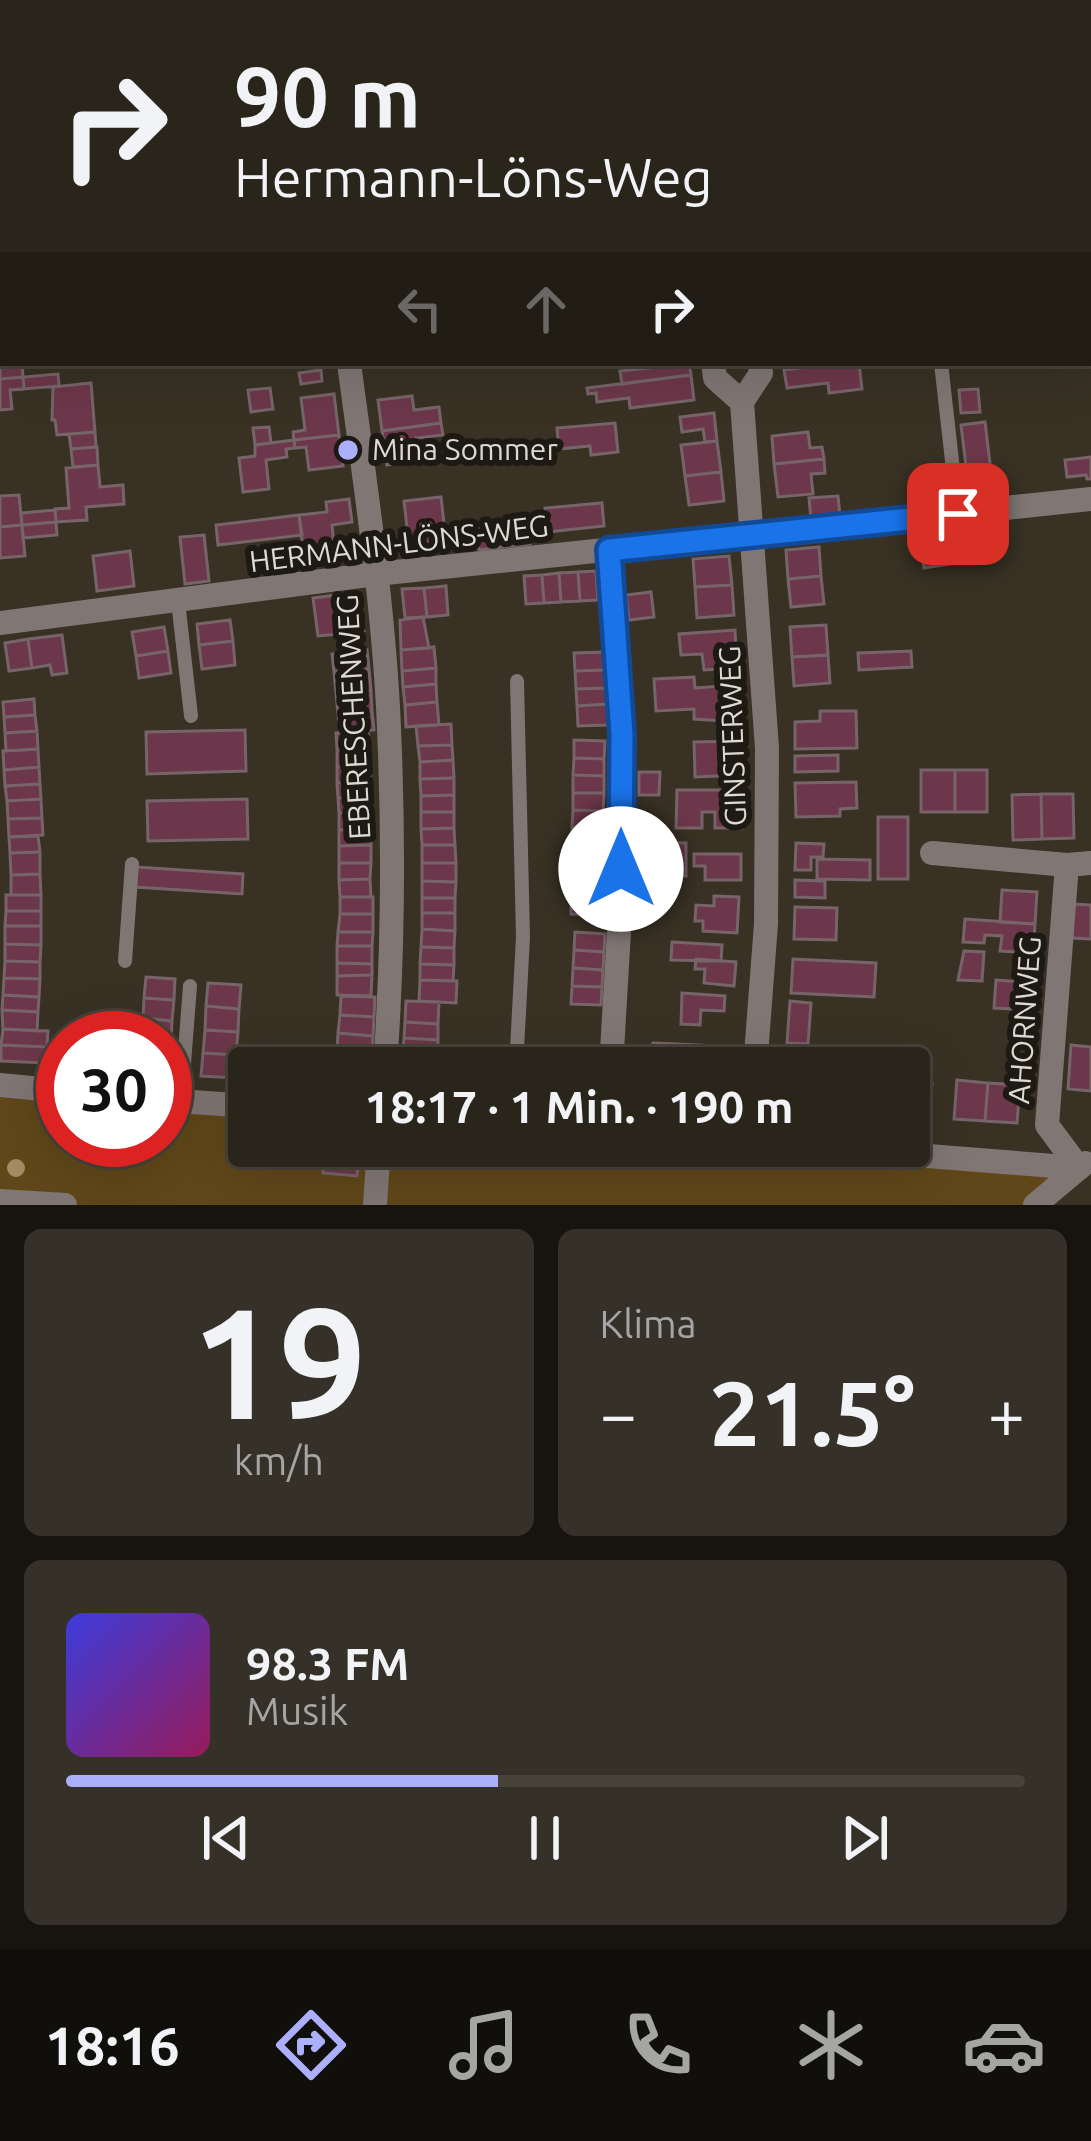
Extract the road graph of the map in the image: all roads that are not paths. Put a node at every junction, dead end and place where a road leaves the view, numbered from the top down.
1 (350, 366) edge
2 (713, 366) edge
3 (760, 366) edge
4 (941, 366) edge
5 (742, 402) junction
6 (1091, 499) edge
7 (958, 514) junction
8 (752, 537) junction
9 (609, 550) junction
10 (376, 574) junction
11 (178, 601) junction
12 (0, 622) edge
13 (517, 681) dead end
14 (190, 716) dead end
15 (932, 853) dead end
16 (132, 864) dead end
17 (1079, 864) edge
18 (125, 961) dead end
19 (190, 986) dead end
20 (186, 1011) edge
21 (386, 1047) edge
22 (517, 1047) edge
23 (612, 1047) edge
24 (757, 1047) edge
25 (0, 1085) edge
26 (36, 1088) edge
27 (192, 1102) edge
28 (228, 1105) edge
29 (930, 1154) edge
30 (1085, 1163) edge
31 (378, 1167) edge
32 (0, 1201) edge
33 (65, 1205) edge
34 (375, 1205) edge
35 (1035, 1205) edge

1 - 10 street, EBERESCHENWEG
2 - 5 street
3 - 5 street, GINSTERWEG
4 - 7 lane
5 - 8 street, GINSTERWEG
6 - 7 street, HERMANN-LÖNS-WEG
7 - 8 street, HERMANN-LÖNS-WEG
8 - 9 street, HERMANN-LÖNS-WEG
8 - 24 street, GINSTERWEG
9 - 10 street, HERMANN-LÖNS-WEG
9 - 23 street
10 - 11 street, HERMANN-LÖNS-WEG
10 - 21 street, EBERESCHENWEG
11 - 12 street, HERMANN-LÖNS-WEG
11 - 14 lane
13 - 22 lane
15 - 17 street, AHORNWEG
16 - 18 lane
17 - 30 street, AHORNWEG
19 - 20 lane
25 - 26 street
27 - 28 street
29 - 30 street
30 - 35 street
31 - 34 street
32 - 33 street

